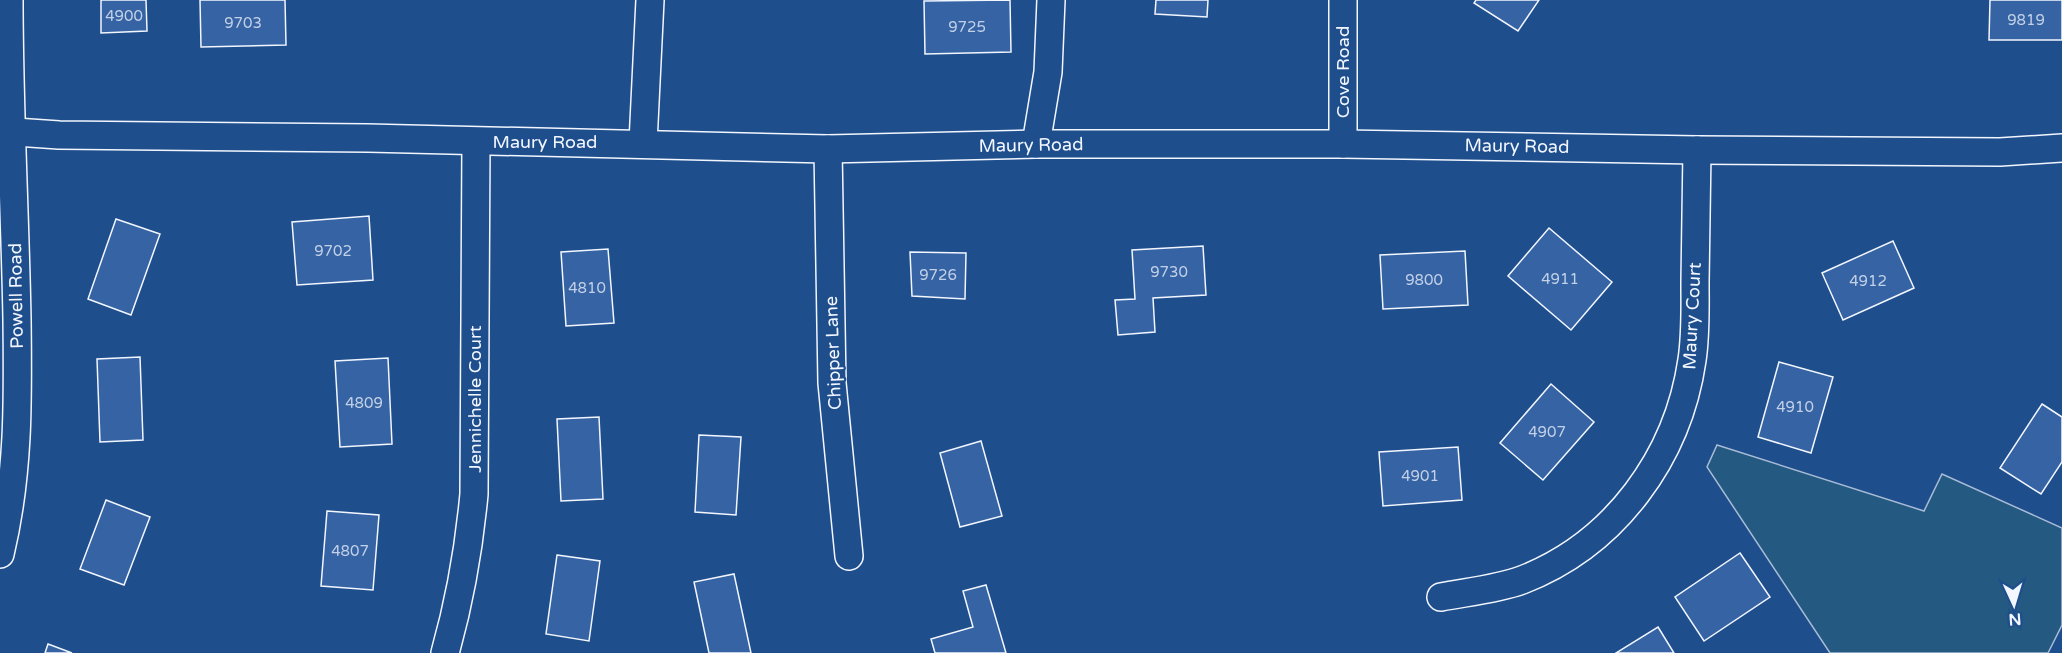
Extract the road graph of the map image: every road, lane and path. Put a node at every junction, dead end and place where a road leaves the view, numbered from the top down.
1 (9, 0) edge
2 (650, 0) edge
3 (1051, 0) edge
4 (1343, 0) edge
5 (6, 131) edge
6 (476, 142) junction
7 (643, 143) junction
8 (1036, 144) junction
9 (1342, 144) junction
10 (2062, 148) edge
11 (828, 149) junction
12 (1697, 150) junction
13 (0, 554) edge
14 (849, 556) dead end
15 (1441, 597) dead end
16 (446, 653) edge

1 - 5 street, Powell Road
2 - 7 street
3 - 8 street
4 - 9 street, Cove Road
5 - 6 street, Maury Road
5 - 13 street, Powell Road
6 - 7 street, Maury Road
6 - 16 street, Jennichelle Court
7 - 11 street, Maury Road
8 - 9 street, Maury Road
8 - 11 street, Maury Road
9 - 12 street, Maury Road
10 - 12 street, Maury Road
11 - 14 street, Chipper Lane
12 - 15 street, Maury Court

